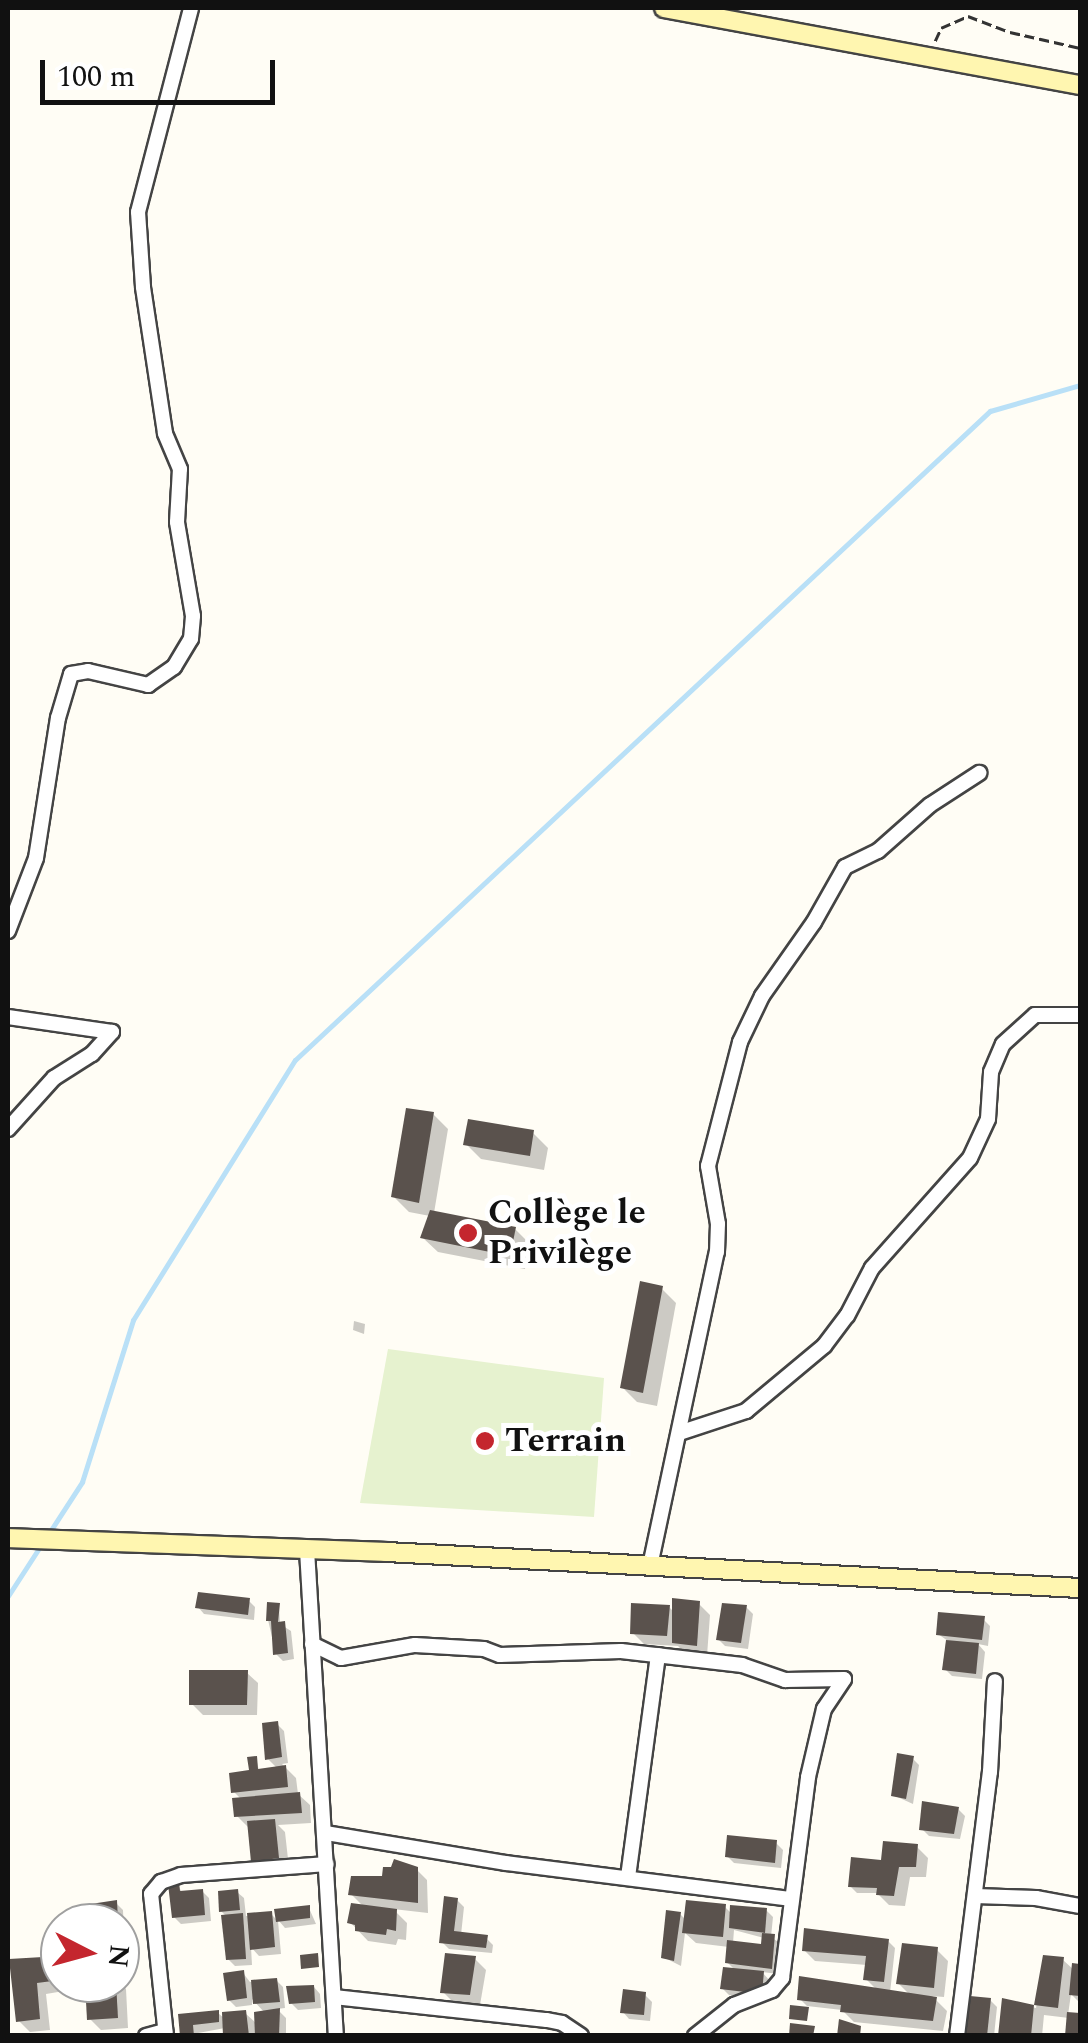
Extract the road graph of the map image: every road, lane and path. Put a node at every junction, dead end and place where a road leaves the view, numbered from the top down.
1 (191, 8) edge
2 (664, 8) edge
3 (1080, 48) edge
4 (929, 56) junction
5 (1080, 85) edge
6 (979, 773) dead end
7 (14, 895) edge
8 (8, 931) edge
9 (1080, 1016) edge
10 (8, 1017) edge
11 (8, 1129) edge
12 (679, 1432) junction
13 (8, 1538) edge
14 (308, 1550) junction
15 (650, 1566) junction
16 (1080, 1588) edge
17 (312, 1644) junction
18 (658, 1655) junction
19 (995, 1682) dead end
20 (326, 1832) junction
21 (328, 1864) junction
22 (628, 1877) junction
23 (976, 1896) junction
24 (791, 1899) junction
25 (1080, 1906) edge
26 (334, 1998) junction
27 (166, 2034) edge
28 (146, 2036) edge
29 (336, 2036) edge
30 (582, 2036) edge
31 (695, 2036) edge
32 (957, 2036) edge

1 - 7 street
2 - 4 street
3 - 4 path
4 - 5 street
6 - 12 street
7 - 8 street
9 - 12 street
10 - 11 street
12 - 15 street
13 - 14 street
14 - 15 street
14 - 17 street
15 - 16 street
17 - 18 street
17 - 20 street
18 - 22 street
18 - 24 street
19 - 23 street
20 - 21 street
20 - 22 street
21 - 26 street
21 - 27 street
22 - 24 street
23 - 25 street
23 - 32 street
24 - 31 street
26 - 29 street
26 - 30 street
27 - 28 street

